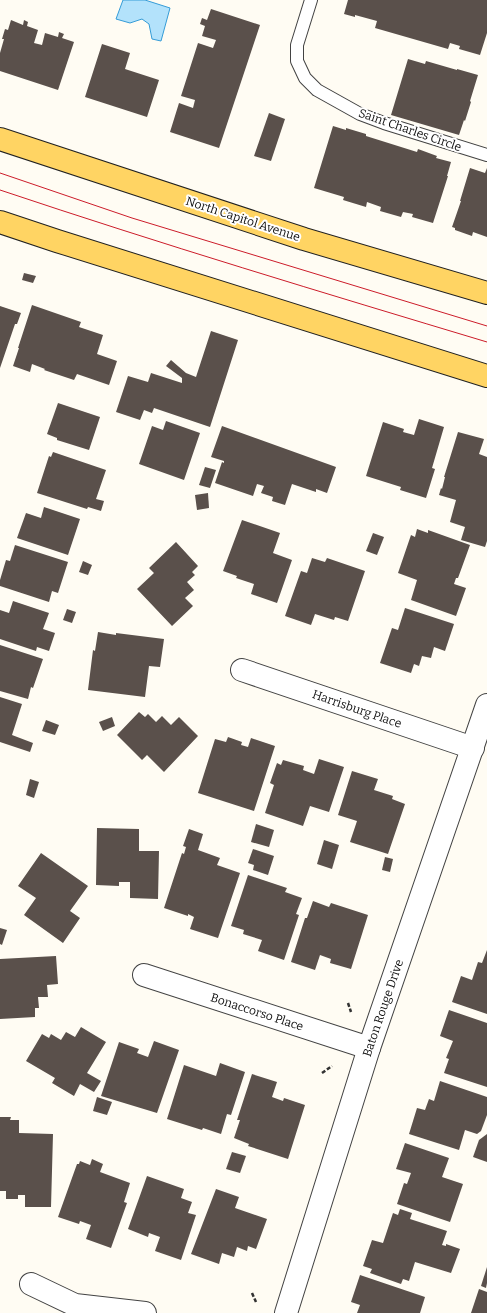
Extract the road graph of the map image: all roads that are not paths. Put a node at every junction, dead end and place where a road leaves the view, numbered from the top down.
1 (311, 0) edge
2 (0, 139) edge
3 (487, 155) edge
4 (0, 222) edge
5 (487, 293) edge
6 (487, 376) edge
7 (242, 670) dead end
8 (487, 705) edge
9 (472, 748) junction
10 (144, 975) dead end
11 (369, 1048) junction
12 (31, 1284) dead end
13 (145, 1313) edge
14 (286, 1313) edge

1 - 3 lane, Saint Charles Circle
2 - 5 main road, North Capitol Avenue
4 - 6 main road
7 - 9 street, Harrisburg Place
8 - 9 street, Baton Rouge Drive
9 - 11 street, Baton Rouge Drive
10 - 11 street, Bonaccorso Place
11 - 14 street, Baton Rouge Drive
12 - 13 street

